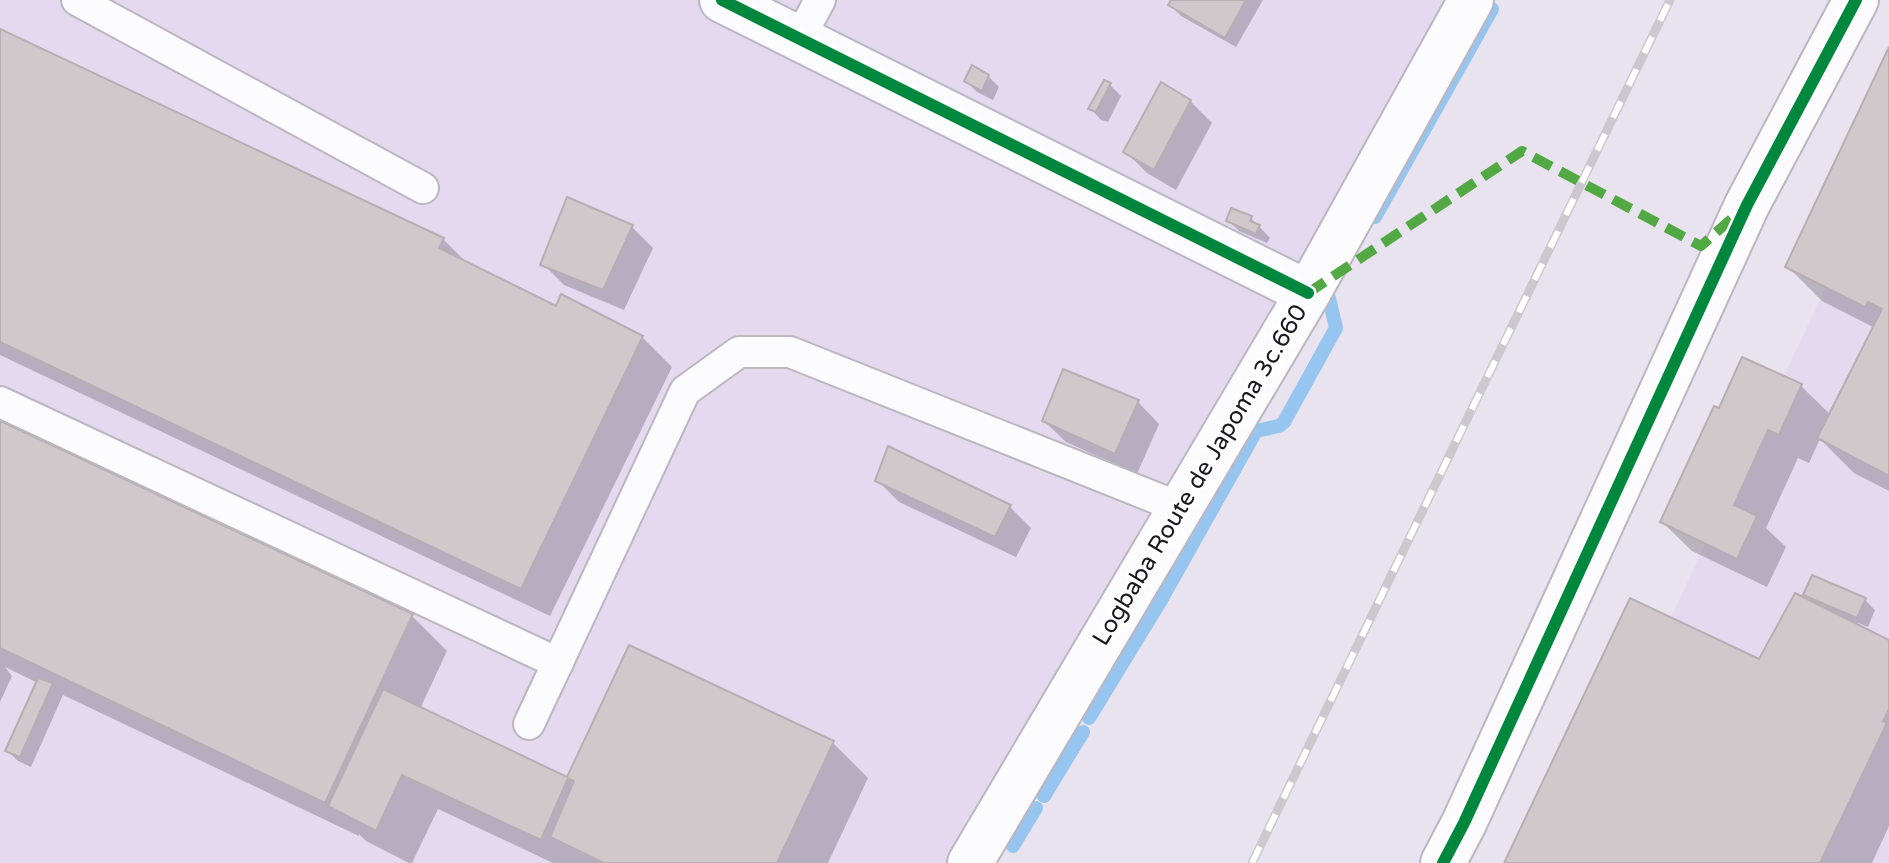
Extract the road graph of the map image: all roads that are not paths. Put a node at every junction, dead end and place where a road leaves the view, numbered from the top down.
1 (77, 0) edge
2 (722, 0) edge
3 (820, 0) edge
4 (1471, 0) edge
5 (1856, 0) edge
6 (799, 39) junction
7 (423, 188) dead end
8 (1308, 293) junction
9 (0, 402) edge
10 (1181, 508) junction
11 (558, 663) junction
12 (529, 724) dead end
13 (970, 863) edge
14 (1443, 863) edge

1 - 7 lane
2 - 6 street
3 - 6 lane
4 - 8 street, Logbaba Route de Japoma 3c.660
5 - 14 street
6 - 8 street
8 - 10 street, Logbaba Route de Japoma 3c.660
9 - 11 lane
10 - 11 lane
10 - 13 street, Logbaba Route de Japoma 3c.660
11 - 12 lane

